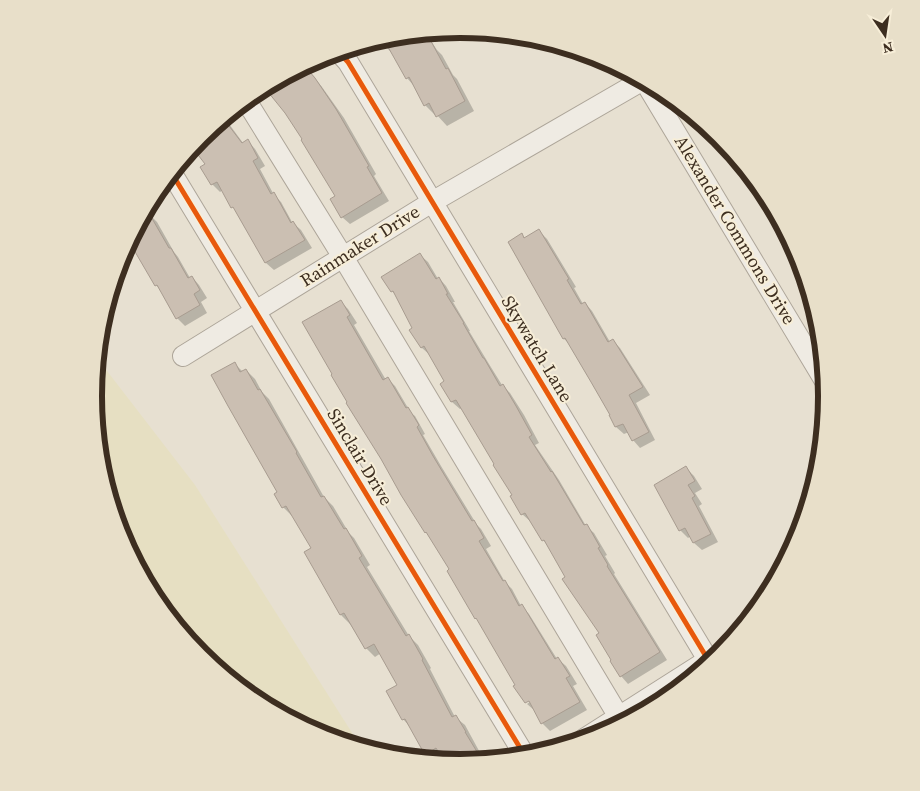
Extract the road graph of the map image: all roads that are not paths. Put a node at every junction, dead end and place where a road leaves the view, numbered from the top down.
1 (343, 57) edge
2 (637, 84) edge
3 (652, 94) edge
4 (249, 106) edge
5 (175, 179) edge
6 (432, 202) junction
7 (343, 257) junction
8 (256, 311) junction
9 (183, 356) dead end
10 (817, 367) edge
11 (706, 656) edge
12 (673, 683) edge
13 (624, 714) edge
14 (619, 717) edge
15 (520, 748) edge

1 - 6 street, Skywatch Lane
2 - 6 street, Rainmaker Drive
3 - 10 street, Alexander Commons Drive
4 - 7 street
5 - 8 street, Sinclair Drive
6 - 7 street, Rainmaker Drive
6 - 11 street, Skywatch Lane
7 - 8 street, Rainmaker Drive
7 - 14 street
8 - 9 street, Rainmaker Drive
8 - 15 street, Sinclair Drive
12 - 13 street

